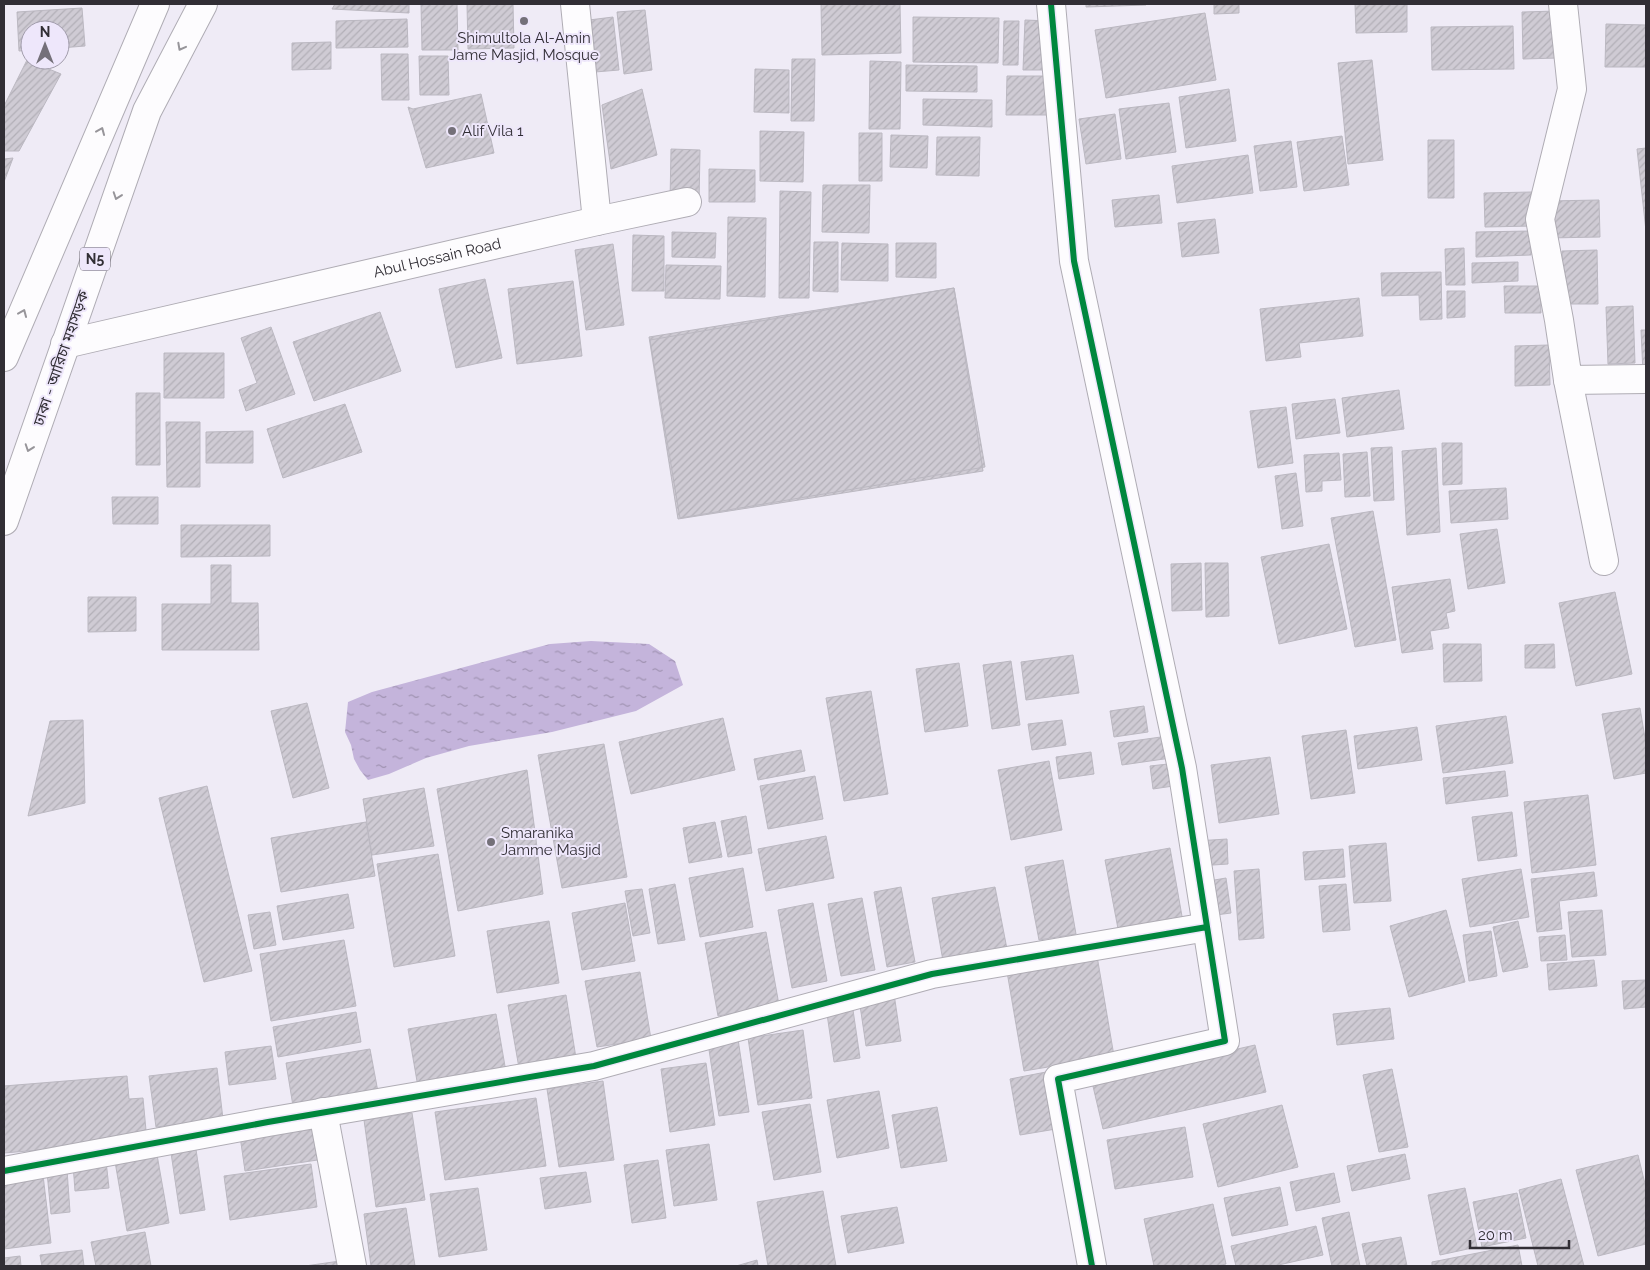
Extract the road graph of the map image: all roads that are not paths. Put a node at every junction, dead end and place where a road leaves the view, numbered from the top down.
1 (155, 4) edge
2 (203, 4) edge
3 (575, 4) edge
4 (1050, 4) edge
5 (1563, 4) edge
6 (688, 202) dead end
7 (597, 221) junction
8 (65, 344) junction
9 (4, 358) edge
10 (1646, 379) edge
11 (1568, 380) junction
12 (4, 521) edge
13 (1604, 561) dead end
14 (1207, 927) junction
15 (323, 1112) junction
16 (4, 1171) edge
17 (352, 1266) edge
18 (1092, 1266) edge

9 -> 1 main road
2 -> 8 main road, ঢাকা - আরিচা মহাসড়ক / N5
3 - 7 main road
4 - 14 main road
5 - 11 main road
6 - 7 main road, Abul Hossain Road
7 - 8 main road, Abul Hossain Road
8 -> 12 main road, ঢাকা - আরিচা মহাসড়ক / N5
10 - 11 main road
11 - 13 main road
14 - 15 main road
14 - 18 main road
15 - 16 main road
15 - 17 main road

